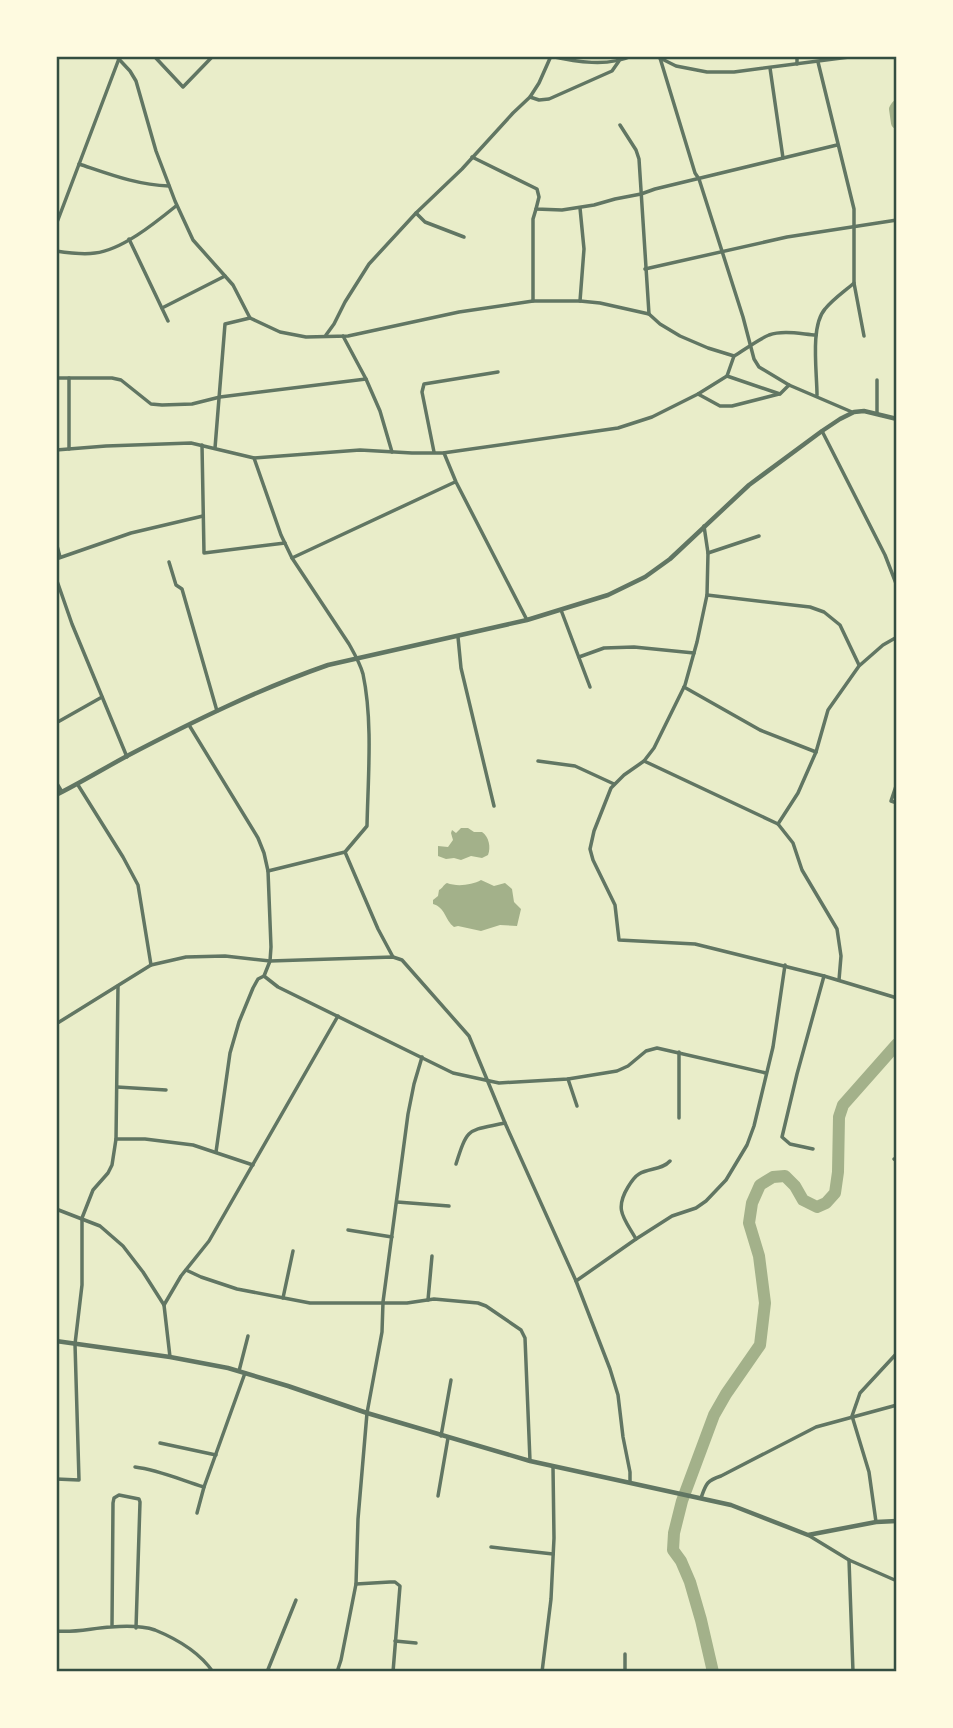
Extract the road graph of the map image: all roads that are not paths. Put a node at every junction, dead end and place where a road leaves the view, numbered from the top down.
1 (213, 56) edge
2 (550, 56) edge
3 (632, 56) edge
4 (797, 56) edge
5 (850, 56) edge
6 (857, 56) edge
7 (118, 57) edge
8 (156, 57) edge
9 (658, 57) edge
10 (619, 61) junction
11 (818, 62) junction
12 (797, 64) junction
13 (770, 68) junction
14 (530, 97) junction
15 (620, 125) dead end
16 (836, 145) junction
17 (472, 157) junction
18 (783, 158) junction
19 (79, 164) junction
20 (699, 179) junction
21 (169, 186) junction
22 (641, 194) junction
23 (177, 205) junction
24 (580, 208) junction
25 (536, 209) junction
26 (416, 213) junction
27 (897, 220) edge
28 (56, 226) edge
29 (854, 226) junction
30 (464, 237) dead end
31 (129, 239) junction
32 (56, 251) edge
33 (723, 253) junction
34 (645, 269) junction
35 (225, 276) junction
36 (854, 283) junction
37 (533, 301) junction
38 (580, 301) junction
39 (162, 308) junction
40 (649, 314) junction
41 (250, 318) junction
42 (168, 320) dead end
43 (816, 335) junction
44 (343, 336) junction
45 (864, 336) dead end
46 (325, 337) junction
47 (750, 347) junction
48 (733, 356) junction
49 (498, 372) dead end
50 (727, 376) junction
51 (56, 378) edge
52 (69, 378) junction
53 (366, 379) junction
54 (877, 380) dead end
55 (789, 384) junction
56 (698, 394) junction
57 (780, 394) junction
58 (817, 396) junction
59 (220, 397) junction
60 (854, 412) junction
61 (877, 414) junction
62 (897, 419) edge
63 (822, 431) junction
64 (202, 445) junction
65 (215, 448) junction
66 (69, 449) junction
67 (56, 450) edge
68 (392, 452) junction
69 (434, 453) junction
70 (443, 453) junction
71 (254, 458) junction
72 (456, 482) junction
73 (203, 516) junction
74 (704, 526) junction
75 (759, 536) dead end
76 (56, 542) edge
77 (285, 544) junction
78 (708, 553) junction
79 (58, 558) edge
80 (292, 558) junction
81 (169, 562) dead end
82 (56, 578) edge
83 (897, 586) edge
84 (707, 595) junction
85 (561, 610) junction
86 (527, 620) junction
87 (458, 637) junction
88 (897, 637) edge
89 (694, 653) junction
90 (579, 657) junction
91 (357, 658) junction
92 (859, 666) junction
93 (590, 687) dead end
94 (684, 687) junction
95 (102, 697) junction
96 (218, 711) junction
97 (56, 723) edge
98 (189, 725) junction
99 (816, 752) junction
100 (127, 757) junction
101 (538, 761) dead end
102 (644, 761) junction
103 (56, 782) edge
104 (897, 783) edge
105 (614, 784) junction
106 (78, 785) junction
107 (59, 794) edge
108 (897, 803) edge
109 (494, 806) dead end
110 (778, 824) junction
111 (345, 852) junction
112 (268, 871) junction
113 (393, 957) junction
114 (270, 961) junction
115 (151, 965) junction
116 (785, 965) junction
117 (264, 976) junction
118 (824, 976) junction
119 (839, 980) junction
120 (118, 986) junction
121 (897, 998) edge
122 (339, 1016) junction
123 (56, 1024) edge
124 (679, 1052) junction
125 (422, 1057) junction
126 (766, 1073) junction
127 (568, 1079) junction
128 (488, 1080) junction
129 (117, 1087) junction
130 (166, 1090) dead end
131 (577, 1106) dead end
132 (678, 1118) dead end
133 (505, 1123) junction
134 (116, 1139) junction
135 (813, 1150) dead end
136 (216, 1152) junction
137 (670, 1161) dead end
138 (456, 1164) dead end
139 (253, 1165) junction
140 (397, 1202) junction
141 (449, 1206) dead end
142 (56, 1209) edge
143 (82, 1218) junction
144 (348, 1230) dead end
145 (392, 1237) junction
146 (636, 1239) junction
147 (293, 1251) dead end
148 (432, 1256) dead end
149 (186, 1270) junction
150 (576, 1281) junction
151 (283, 1298) junction
152 (428, 1300) junction
153 (383, 1302) junction
154 (164, 1305) junction
155 (248, 1336) dead end
156 (56, 1341) edge
157 (75, 1344) junction
158 (897, 1353) edge
159 (170, 1356) junction
160 (239, 1371) junction
161 (245, 1373) junction
162 (451, 1380) dead end
163 (897, 1405) edge
164 (367, 1413) junction
165 (852, 1416) junction
166 (440, 1436) junction
167 (449, 1438) junction
168 (160, 1443) dead end
169 (216, 1455) junction
170 (530, 1461) junction
171 (135, 1467) dead end
172 (553, 1467) junction
173 (56, 1479) edge
174 (631, 1482) junction
175 (204, 1487) junction
176 (438, 1496) dead end
177 (701, 1498) junction
178 (197, 1513) dead end
179 (897, 1521) edge
180 (876, 1522) junction
181 (808, 1535) junction
182 (491, 1547) dead end
183 (553, 1554) junction
184 (849, 1560) junction
185 (897, 1581) edge
186 (356, 1584) junction
187 (296, 1600) dead end
188 (112, 1626) junction
189 (136, 1628) junction
190 (56, 1631) edge
191 (395, 1642) junction
192 (416, 1643) dead end
193 (625, 1654) dead end
194 (214, 1672) edge
195 (267, 1672) edge
196 (337, 1672) edge
197 (393, 1672) edge
198 (542, 1672) edge
199 (625, 1672) edge
200 (853, 1672) edge

1 - 8 street
2 - 10 street
2 - 14 street
3 - 10 street
4 - 12 street
5 - 6 street
5 - 11 street
7 - 19 street
7 - 21 street
9 - 13 street
9 - 20 street
10 - 14 street
11 - 12 street
11 - 16 street
12 - 13 street
13 - 18 street
14 - 17 street
15 - 22 street
16 - 18 street
16 - 29 street
17 - 25 street
17 - 26 street
18 - 20 street
19 - 21 street
19 - 28 street
20 - 22 street
20 - 33 street
21 - 23 street
22 - 24 street
22 - 34 street
23 - 31 street
23 - 35 street
24 - 25 street
24 - 38 street
25 - 37 street
26 - 30 street
26 - 46 street
27 - 29 street
29 - 33 street
29 - 36 street
31 - 32 street
31 - 39 street
33 - 34 street
33 - 47 street
34 - 40 street
35 - 39 street
35 - 41 street
36 - 43 street
36 - 45 street
37 - 38 street
37 - 44 street
38 - 40 street
39 - 42 street
40 - 48 street
41 - 46 street
41 - 59 street
43 - 47 street
43 - 58 street
44 - 46 street
44 - 53 street
47 - 48 street
47 - 55 street
48 - 50 street
49 - 69 street
50 - 56 street
50 - 57 street
51 - 52 street
52 - 59 street
52 - 66 street
53 - 59 street
53 - 68 street
54 - 61 street
55 - 57 street
55 - 58 street
56 - 57 street
56 - 70 street
58 - 60 street
59 - 65 street
60 - 61 street
60 - 63 street
61 - 62 street
63 - 74 street
63 - 83 street
64 - 65 street
64 - 66 street
64 - 73 street
65 - 71 street
66 - 67 street
68 - 69 street
68 - 71 street
69 - 70 street
70 - 72 street
71 - 77 street
72 - 80 street
72 - 86 street
73 - 77 street
73 - 79 street
74 - 78 street
74 - 85 street
75 - 78 street
76 - 79 street
77 - 80 street
78 - 84 street
80 - 91 street
81 - 96 street
82 - 95 street
84 - 89 street
84 - 92 street
85 - 86 street
85 - 90 street
86 - 87 street
87 - 91 street
87 - 109 street
88 - 92 street
89 - 90 street
89 - 94 street
90 - 93 street
91 - 96 street
91 - 111 street
92 - 99 street
94 - 99 street
94 - 102 street
95 - 97 street
95 - 100 street
96 - 98 street
98 - 100 street
98 - 112 street
99 - 110 street
100 - 106 street
101 - 105 street
102 - 105 street
102 - 110 street
103 - 107 street
104 - 108 street
105 - 116 street
106 - 107 street
106 - 115 street
110 - 119 street
111 - 112 street
111 - 113 street
112 - 114 street
113 - 114 street
113 - 128 street
114 - 115 street
114 - 117 street
115 - 120 street
116 - 118 street
116 - 126 street
117 - 122 street
117 - 136 street
118 - 119 street
118 - 135 street
119 - 121 street
120 - 123 street
120 - 129 street
122 - 125 street
122 - 139 street
124 - 126 street
124 - 127 street
124 - 132 street
125 - 128 street
125 - 140 street
126 - 146 street
127 - 128 street
127 - 131 street
128 - 133 street
129 - 130 street
129 - 134 street
133 - 138 street
133 - 150 street
134 - 136 street
134 - 143 street
136 - 139 street
137 - 146 street
139 - 149 street
140 - 141 street
140 - 145 street
142 - 143 street
143 - 154 street
143 - 157 street
144 - 145 street
145 - 153 street
146 - 150 street
147 - 151 street
148 - 152 street
149 - 151 street
149 - 154 street
150 - 174 street
151 - 153 street
152 - 153 street
152 - 170 street
153 - 164 street
154 - 159 street
155 - 160 street
156 - 157 street
157 - 159 street
157 - 173 street
158 - 165 street
159 - 160 street
160 - 161 street
161 - 164 street
161 - 169 street
162 - 166 street
163 - 165 street
164 - 166 street
164 - 186 street
165 - 177 street
165 - 180 street
166 - 167 street
167 - 170 street
167 - 176 street
168 - 169 street
169 - 175 street
170 - 172 street
171 - 175 street
172 - 174 street
172 - 183 street
174 - 177 street
175 - 178 street
177 - 181 street
179 - 180 street
180 - 181 street
181 - 184 street
182 - 183 street
183 - 198 street
184 - 185 street
184 - 200 street
186 - 191 street
186 - 196 street
187 - 195 street
188 - 189 street
188 - 189 street
188 - 190 street
189 - 194 street
191 - 192 street
191 - 197 street
193 - 199 street

